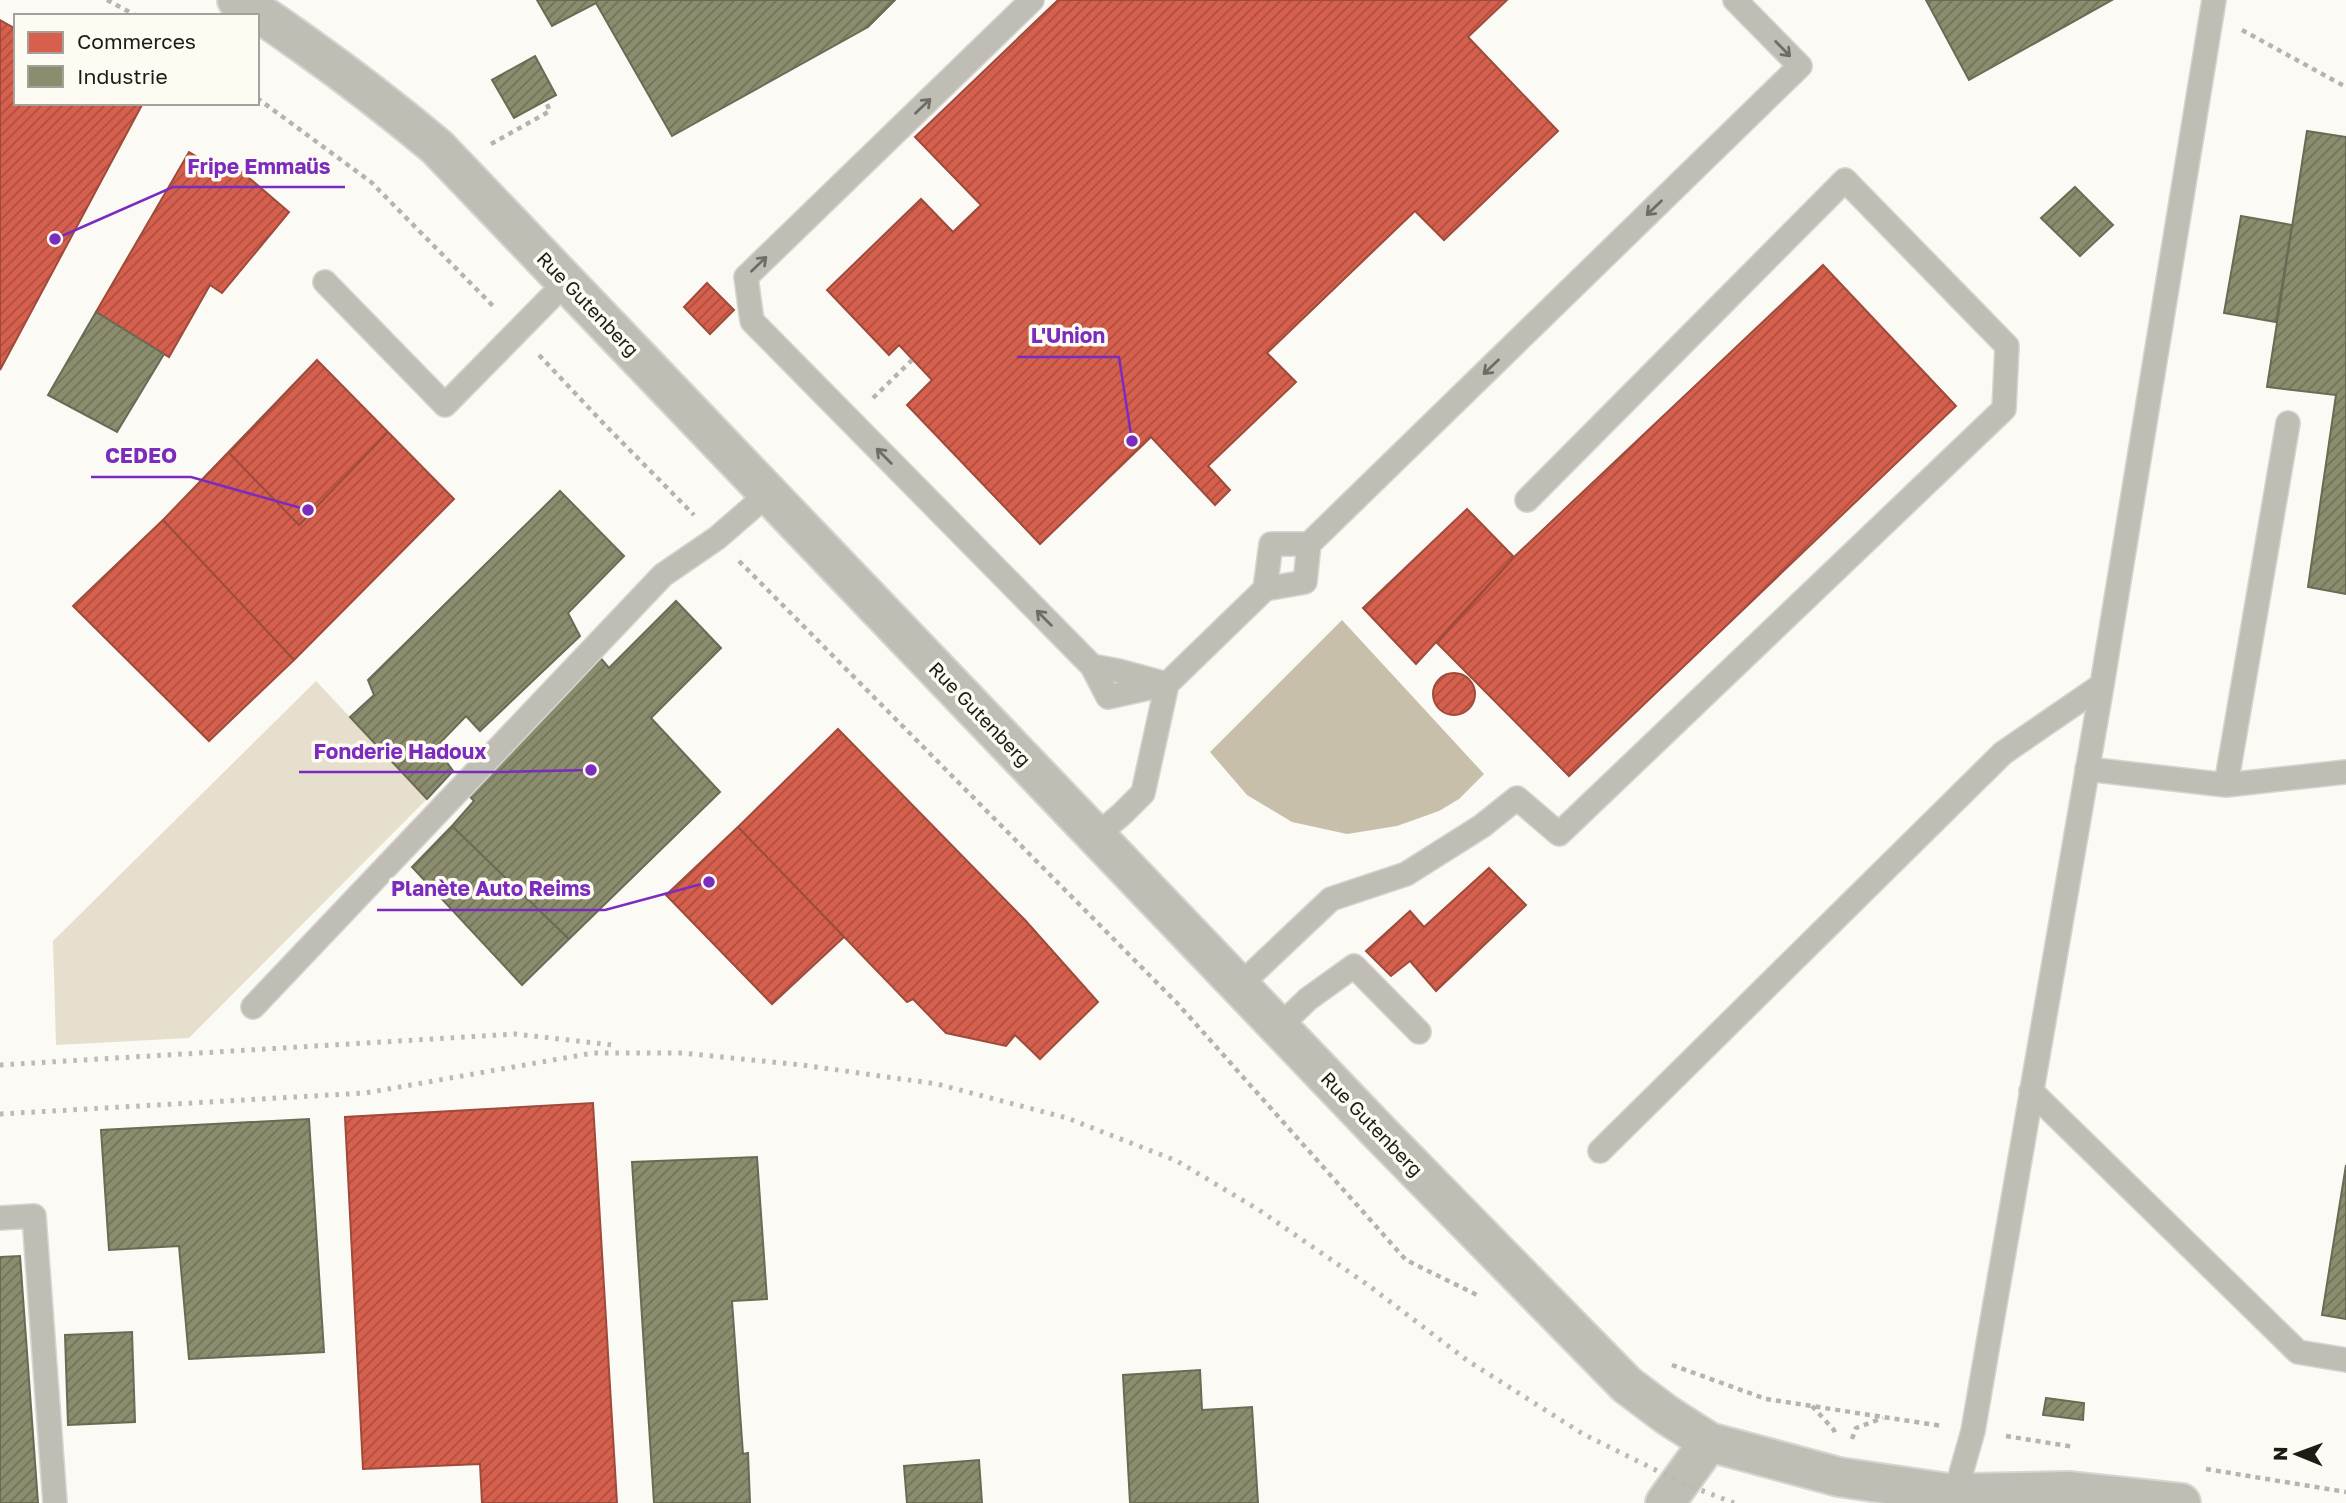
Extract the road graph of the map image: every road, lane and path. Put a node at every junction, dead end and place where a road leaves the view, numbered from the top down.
1 (107, 0) edge
2 (237, 0) edge
3 (1032, 0) edge
4 (1735, 0) edge
5 (2213, 7) edge
6 (133, 14) edge
7 (2346, 87) edge
8 (259, 100) edge
9 (545, 100) dead end
10 (486, 147) dead end
11 (325, 282) dead end
12 (566, 282) junction
13 (517, 331) junction
14 (912, 360) dead end
15 (849, 421) junction
16 (2288, 423) dead end
17 (769, 493) junction
18 (1527, 500) dead end
19 (717, 538) junction
20 (1309, 544) junction
21 (1265, 589) junction
22 (1167, 684) junction
23 (2102, 685) junction
24 (2087, 769) junction
25 (2346, 772) edge
26 (2226, 785) junction
27 (1096, 836) junction
28 (1239, 986) junction
29 (253, 1007) dead end
30 (1279, 1027) junction
31 (1419, 1032) dead end
32 (2031, 1091) junction
33 (1600, 1151) dead end
34 (0, 1218) edge
35 (1489, 1301) dead end
36 (2346, 1360) edge
37 (1709, 1442) junction
38 (1955, 1494) junction
39 (1888, 1495) edge
40 (55, 1503) edge
41 (1665, 1503) edge
42 (1993, 1503) edge
43 (2181, 1503) edge

1 - 6 path
2 - 12 street, Rue Gutenberg
15 -> 3 lane
4 -> 20 lane
5 - 7 path
5 - 23 lane
8 - 13 path
9 - 10 path
11 - 13 lane
12 - 13 lane
12 - 17 street, Rue Gutenberg
13 - 19 path
14 - 15 path
22 -> 15 lane
16 - 26 lane
17 - 19 lane
17 - 27 street, Rue Gutenberg
18 - 28 lane
19 - 29 lane
19 - 35 path
20 - 21 lane
20 - 21 lane
21 - 22 lane
22 - 27 lane
23 - 24 lane
23 - 33 lane
24 - 26 lane
24 - 32 lane
25 - 26 lane
27 - 28 street, Rue Gutenberg
28 - 30 street, Rue Gutenberg
30 - 31 lane
30 - 37 street, Rue Gutenberg
32 - 36 lane
32 - 38 lane
34 - 40 lane
37 - 39 street, Rue Gutenberg
37 - 41 street
38 - 39 street, Rue Gutenberg
38 - 42 street
38 - 43 street

